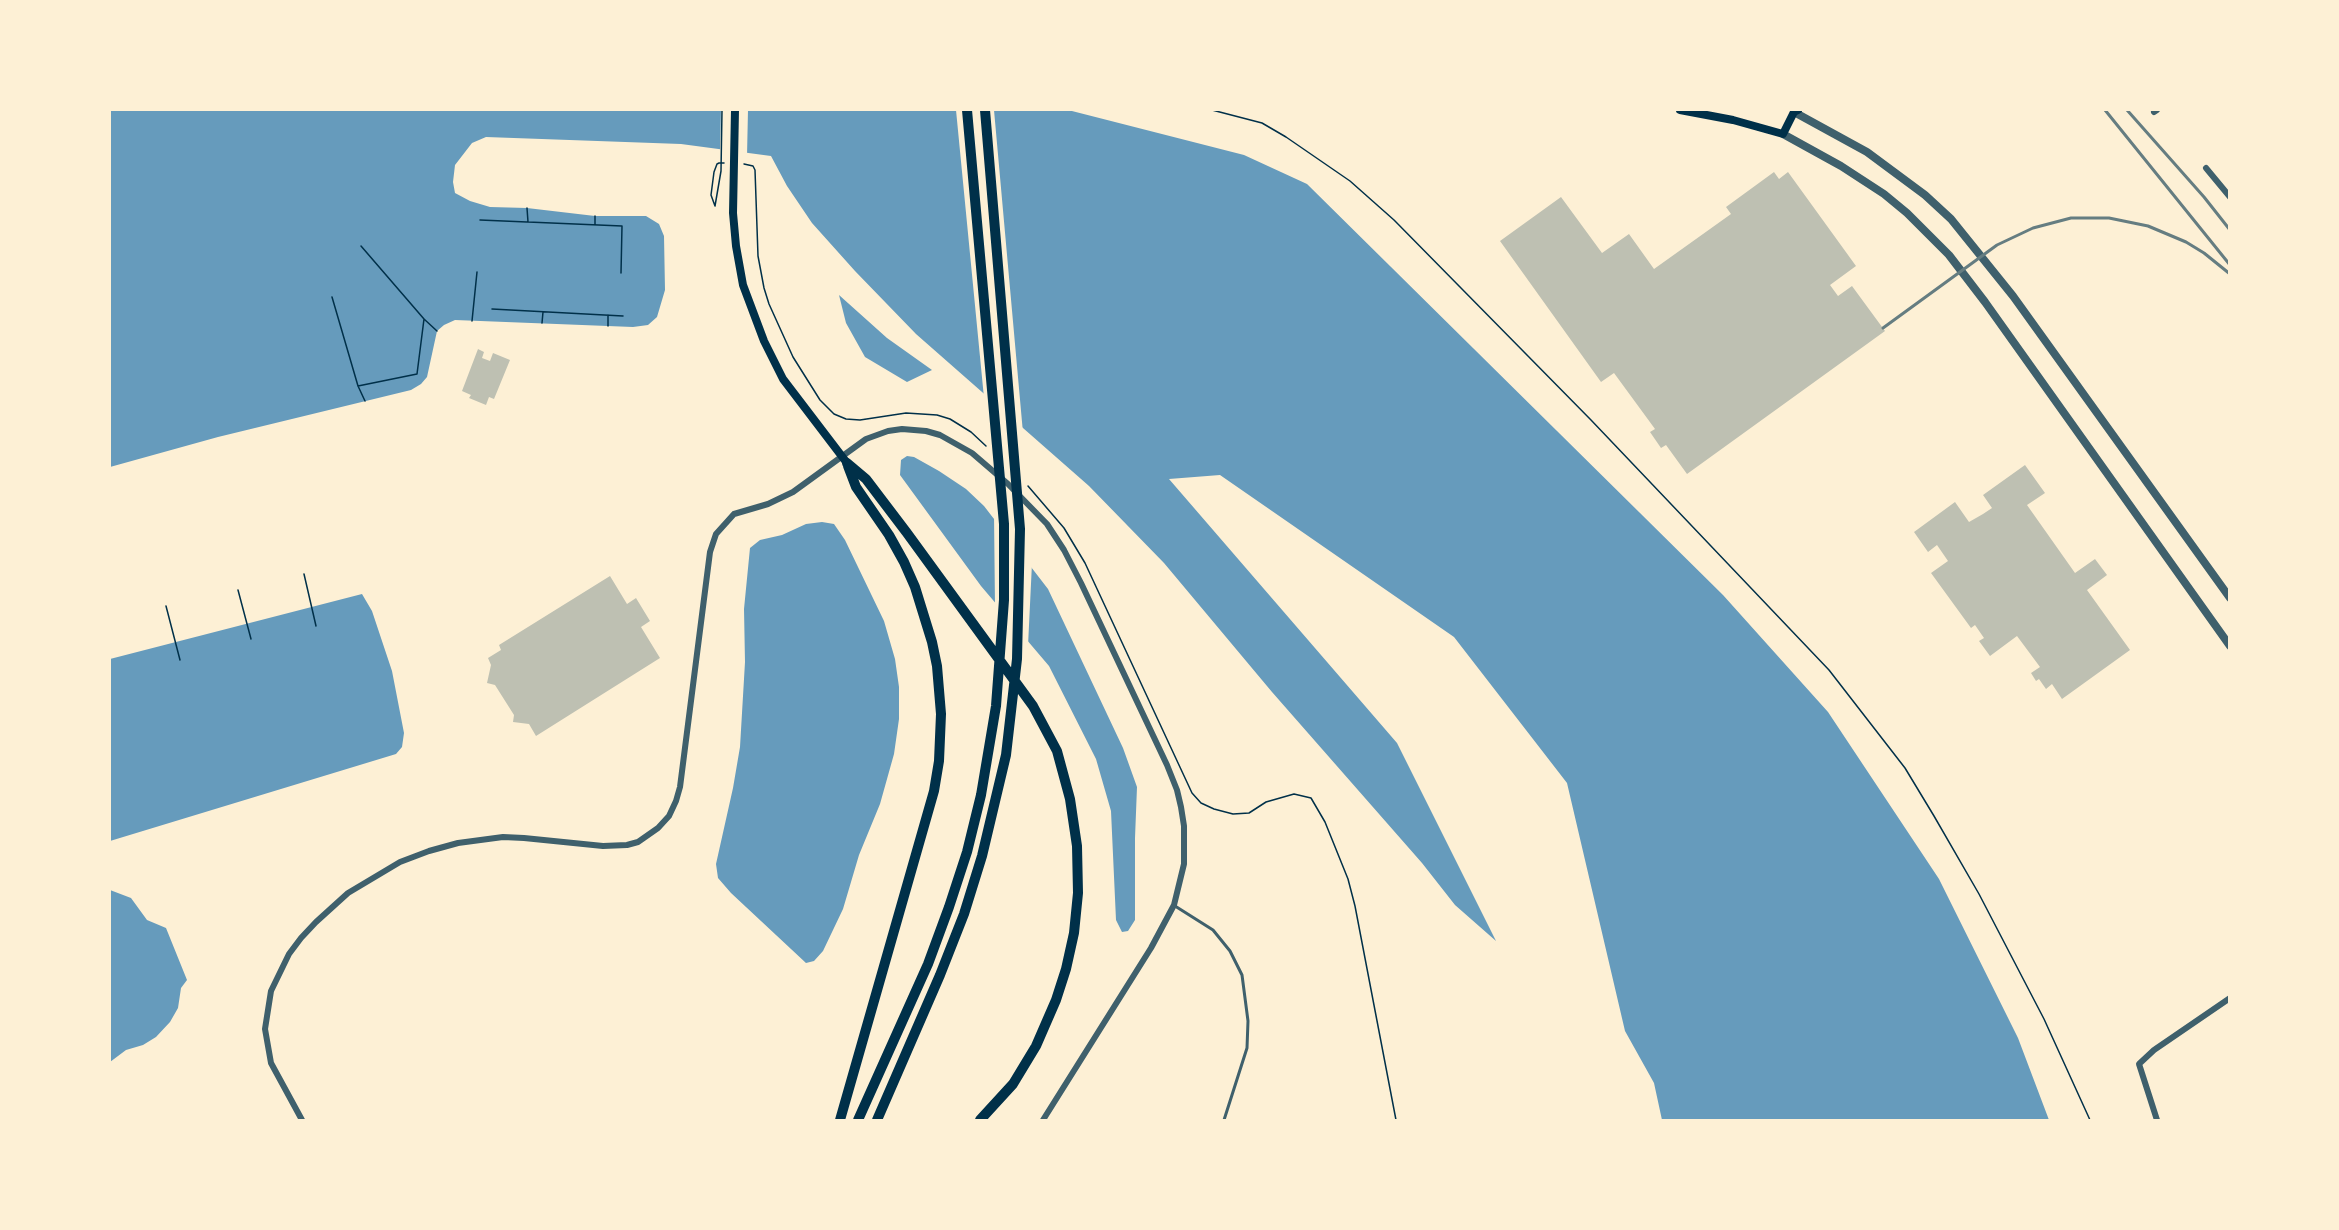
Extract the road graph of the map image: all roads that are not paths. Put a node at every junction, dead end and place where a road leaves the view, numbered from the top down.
1 (735, 110) edge
2 (967, 110) edge
3 (985, 110) edge
4 (1680, 110) edge
5 (1793, 110) edge
6 (1783, 134) junction
7 (2206, 168) dead end
8 (2229, 197) edge
9 (844, 460) junction
10 (2229, 598) edge
11 (2229, 646) edge
12 (1174, 905) junction
13 (2229, 998) edge
14 (302, 1120) edge
15 (840, 1120) edge
16 (858, 1120) edge
17 (877, 1120) edge
18 (980, 1120) edge
19 (1043, 1120) edge
20 (1224, 1120) edge
21 (2157, 1120) edge

1 - 9 main road
2 - 16 highway
3 - 17 highway
4 - 6 main road
5 - 6 main road
5 - 10 street
6 - 11 street
7 - 8 street
9 - 12 street
9 - 14 street
9 - 15 highway
9 - 18 highway
12 - 19 street
12 - 20 lane
13 - 21 street

